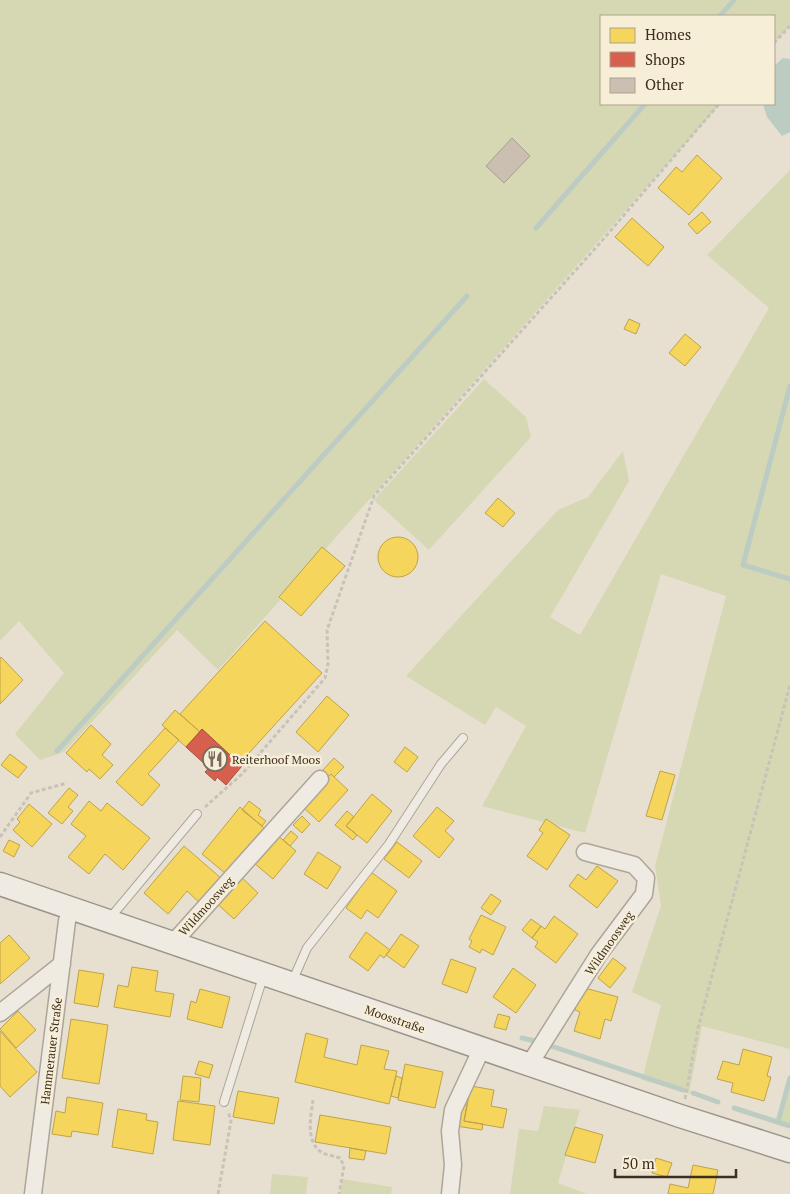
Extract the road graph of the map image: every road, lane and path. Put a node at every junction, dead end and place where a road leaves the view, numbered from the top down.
1 (790, 26) edge
2 (775, 42) edge
3 (718, 105) edge
4 (790, 684) edge
5 (463, 738) dead end
6 (320, 779) dead end
7 (67, 783) dead end
8 (196, 814) joint
9 (0, 837) edge
10 (585, 852) dead end
11 (0, 884) edge
12 (71, 908) junction
13 (107, 921) junction
14 (172, 944) junction
15 (62, 964) junction
16 (264, 975) junction
17 (292, 984) junction
18 (0, 1013) edge
19 (482, 1048) junction
20 (529, 1065) junction
21 (313, 1100) dead end
22 (224, 1102) joint
23 (680, 1116) junction
24 (790, 1151) edge
25 (34, 1194) edge
26 (218, 1194) edge
27 (339, 1194) edge
28 (450, 1194) edge

1 - 2 path
3 - 8 path
4 - 23 path
5 - 17 lane
6 - 14 street, Wildmoosweg
7 - 9 path
8 - 13 lane
10 - 20 street, Wildmoosweg
11 - 12 street, Moosstraße
12 - 13 street, Moosstraße
12 - 15 street, Hammerauer Straße
13 - 14 street, Moosstraße
14 - 16 street, Moosstraße
15 - 18 street
15 - 25 street, Hammerauer Straße
16 - 17 street, Moosstraße
16 - 22 lane
17 - 19 street, Moosstraße
19 - 20 street, Moosstraße
19 - 28 street
20 - 23 street, Moosstraße
21 - 27 path
22 - 26 path
23 - 24 street, Moosstraße

